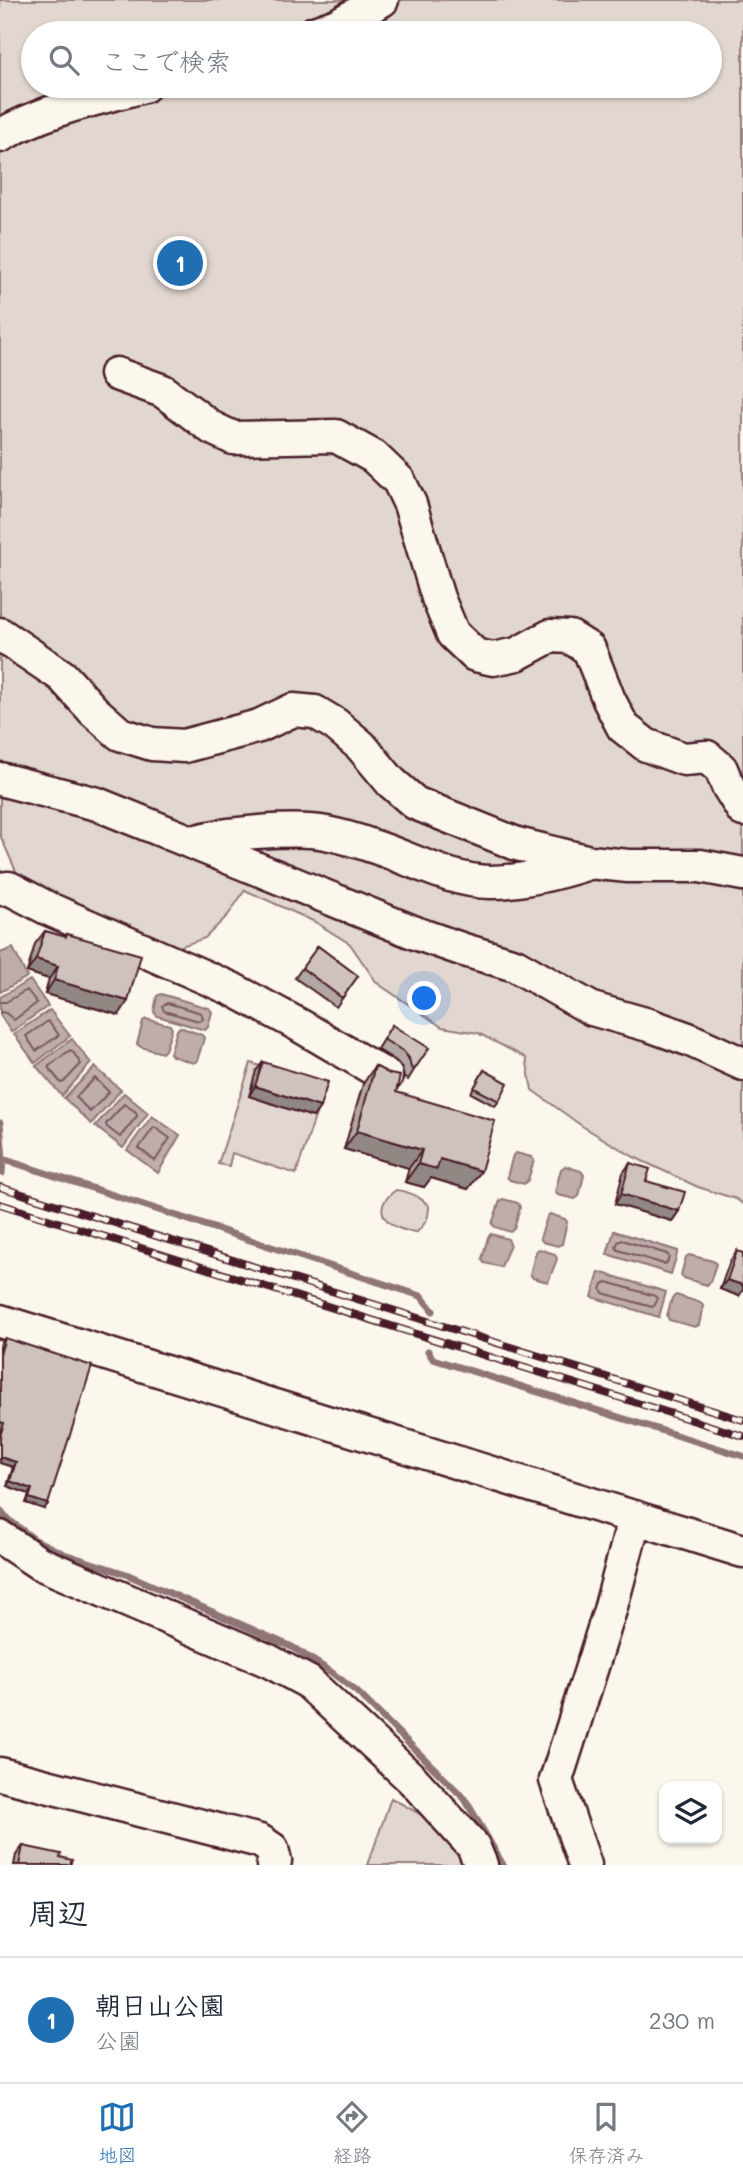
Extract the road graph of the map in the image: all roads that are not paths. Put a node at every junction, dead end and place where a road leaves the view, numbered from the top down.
1 (382, 0) edge
2 (344, 21) edge
3 (104, 98) edge
4 (0, 136) edge
5 (116, 374) dead end
6 (0, 634) edge
7 (0, 779) edge
8 (743, 810) edge
9 (193, 842) junction
10 (590, 862) junction
11 (743, 874) edge
12 (0, 889) edge
13 (743, 1064) edge
14 (386, 1076) edge
15 (0, 1321) edge
16 (635, 1517) junction
17 (0, 1537) edge
18 (743, 1551) edge
19 (1, 1785) edge
20 (273, 1865) edge
21 (481, 1865) edge
22 (585, 1865) edge

1 - 2 street
3 - 4 street
5 - 8 street
6 - 10 street
7 - 9 street
9 - 10 street
9 - 13 street
10 - 11 street
12 - 14 street
15 - 16 street
16 - 18 street
16 - 22 street
17 - 21 street
19 - 20 street

